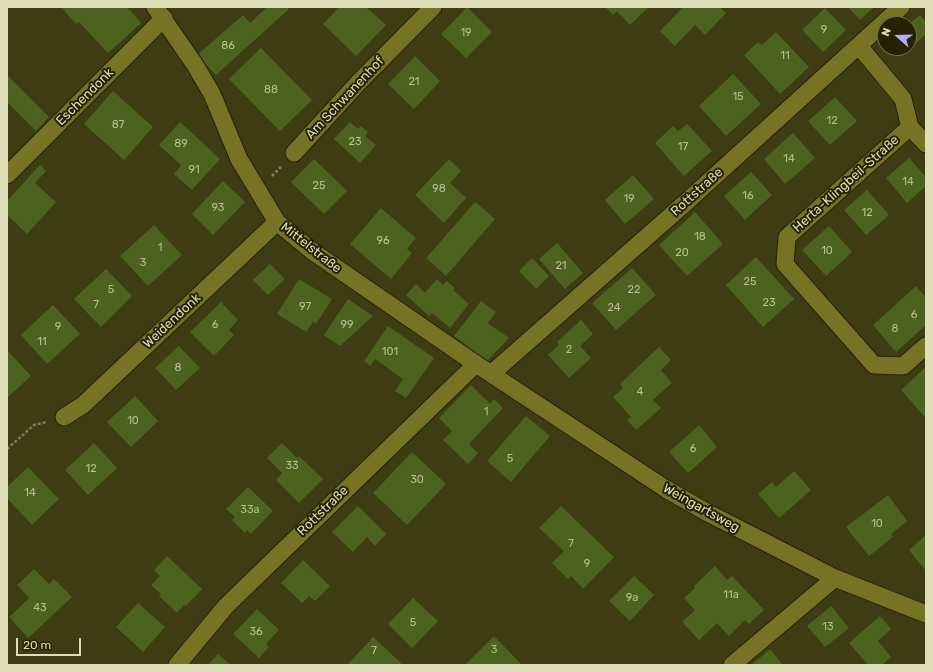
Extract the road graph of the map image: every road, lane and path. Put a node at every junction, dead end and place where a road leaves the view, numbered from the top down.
1 (433, 7) edge
2 (901, 7) edge
3 (159, 12) edge
4 (859, 46) junction
5 (910, 126) junction
6 (926, 144) edge
7 (294, 153) joint
8 (7, 175) edge
9 (258, 190) junction
10 (277, 222) junction
11 (926, 346) edge
12 (476, 364) junction
13 (491, 374) junction
14 (64, 417) joint
15 (7, 449) edge
16 (835, 578) junction
17 (926, 614) edge
18 (177, 665) edge
19 (732, 665) edge

1 - 7 street, Am Schwanenhof
2 - 4 street, Rottstraße
3 - 8 street, Eschendonk
3 - 9 street, Mittelstraße
4 - 5 street, Herta-Klingbeil-Straße
4 - 13 street, Rottstraße
5 - 6 street, Herta-Klingbeil-Straße
5 - 11 street, Herta-Klingbeil-Straße
7 - 9 path
9 - 10 street, Mittelstraße
10 - 12 street, Mittelstraße
10 - 14 street, Weidendonk
12 - 13 street, Mittelstraße
12 - 18 street, Rottstraße
13 - 16 street, Weingartsweg
14 - 15 path
16 - 17 street, Weingartsweg
16 - 19 street

